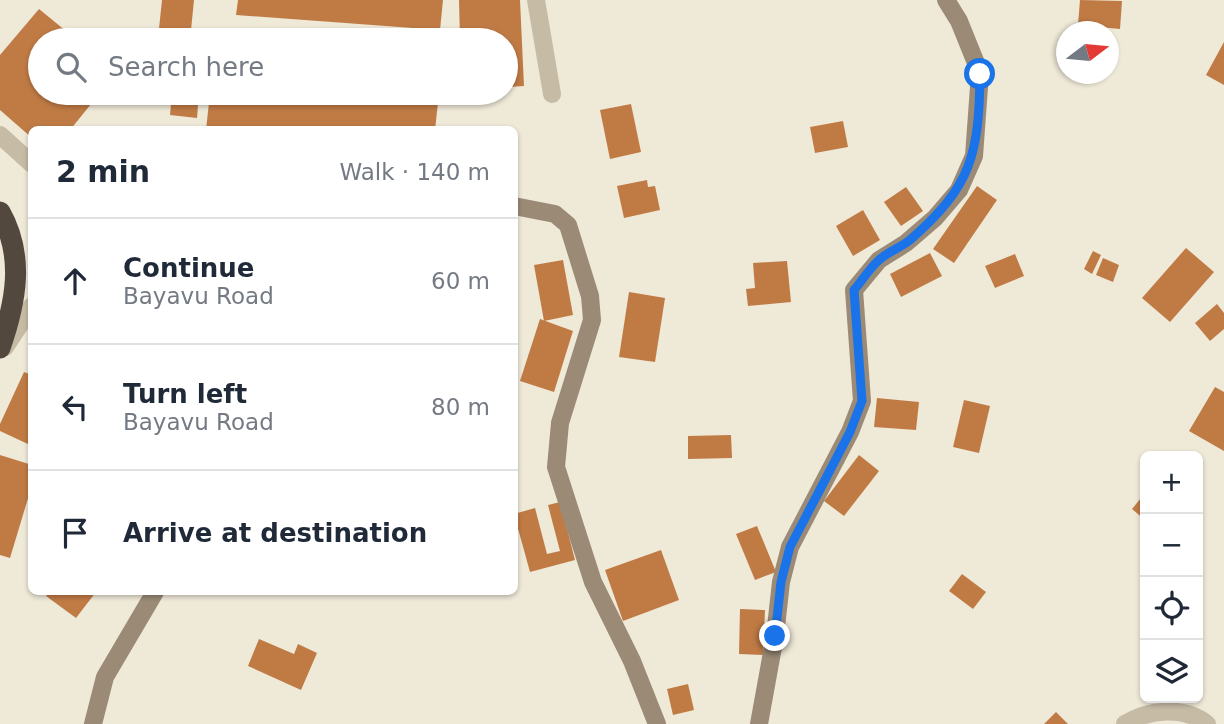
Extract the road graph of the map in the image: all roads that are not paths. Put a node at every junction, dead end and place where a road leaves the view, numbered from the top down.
1 (536, 0) edge
2 (946, 0) edge
3 (552, 94) dead end
4 (0, 135) edge
5 (28, 160) edge
6 (518, 207) edge
7 (0, 212) edge
8 (28, 312) edge
9 (0, 348) edge
10 (0, 354) edge
11 (153, 595) edge
12 (93, 724) edge
13 (657, 724) edge
14 (759, 724) edge
15 (1125, 724) edge
16 (1207, 724) edge

1 - 3 street
2 - 14 street
4 - 5 street
6 - 13 street
7 - 9 highway
8 - 10 street
11 - 12 street
15 - 16 street

